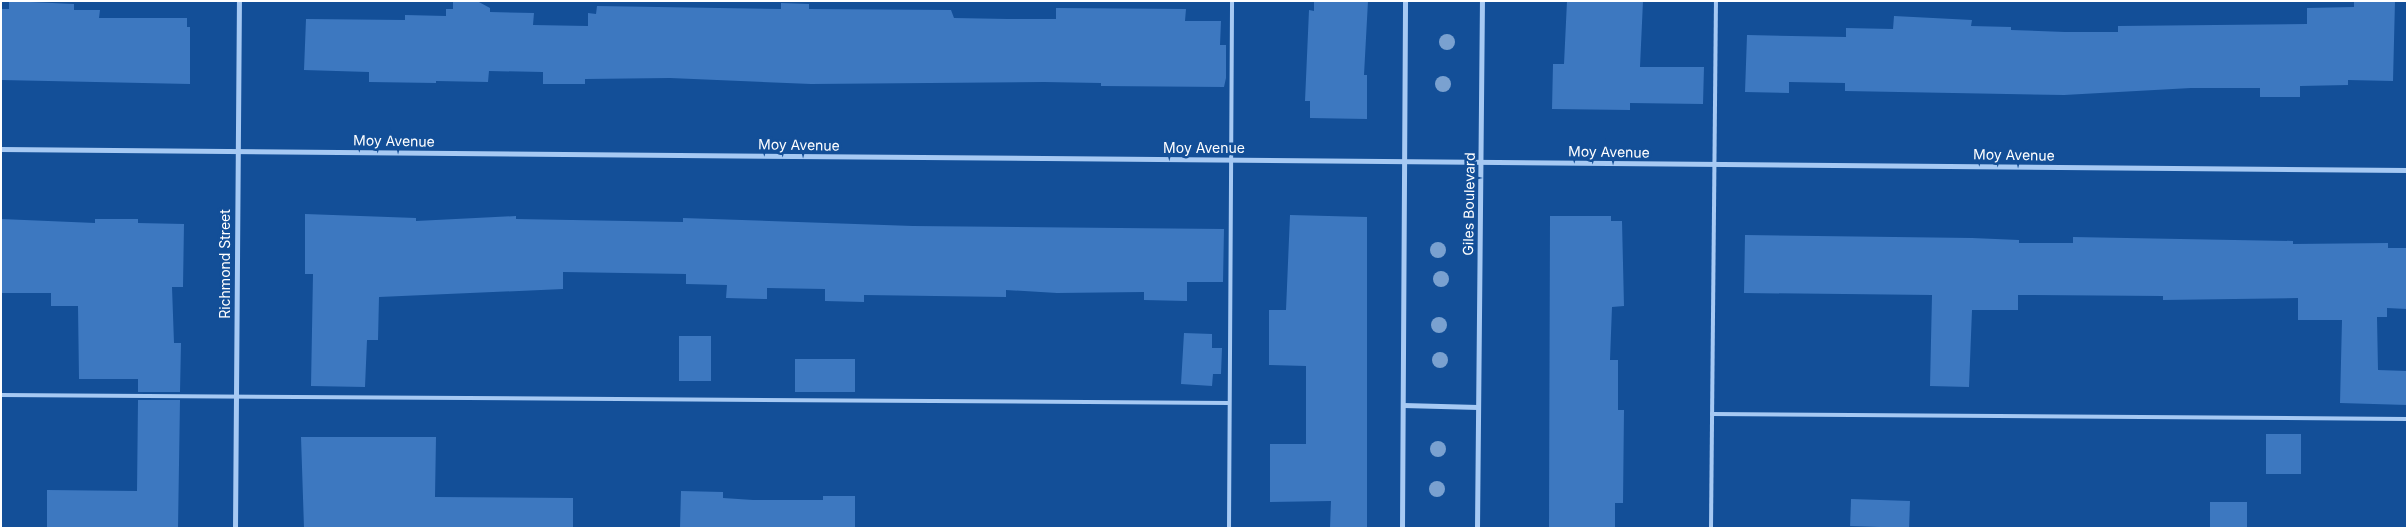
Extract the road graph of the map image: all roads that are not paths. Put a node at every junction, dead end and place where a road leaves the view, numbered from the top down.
1 (239, 1) edge
2 (1232, 1) edge
3 (1405, 1) edge
4 (1482, 1) edge
5 (1716, 1) edge
6 (1, 149) edge
7 (238, 151) junction
8 (1231, 160) junction
9 (1404, 161) junction
10 (1480, 162) junction
11 (1714, 164) junction
12 (2407, 170) edge
13 (1, 395) edge
14 (236, 396) junction
15 (1230, 403) junction
16 (1403, 405) junction
17 (1478, 407) junction
18 (1712, 414) junction
19 (2407, 419) edge
20 (235, 528) edge
21 (1229, 528) edge
22 (1402, 528) edge
23 (1477, 528) edge
24 (1711, 528) edge

1 - 7 street, Richmond Street
2 - 8 lane
3 - 9 street
4 - 10 street, Giles Boulevard
5 - 11 lane
6 - 7 street, Moy Avenue
7 - 8 street, Moy Avenue
7 - 14 street, Richmond Street
8 - 9 street, Moy Avenue
8 - 15 lane
9 - 10 street, Moy Avenue
9 - 16 street
10 - 11 street, Moy Avenue
10 - 17 street, Giles Boulevard
11 - 12 street, Moy Avenue
11 - 18 lane
13 - 14 lane
14 - 15 lane
14 - 20 street, Richmond Street
15 - 21 lane
16 - 17 street
16 - 22 street
17 - 23 street, Giles Boulevard
18 - 19 lane
18 - 24 lane

